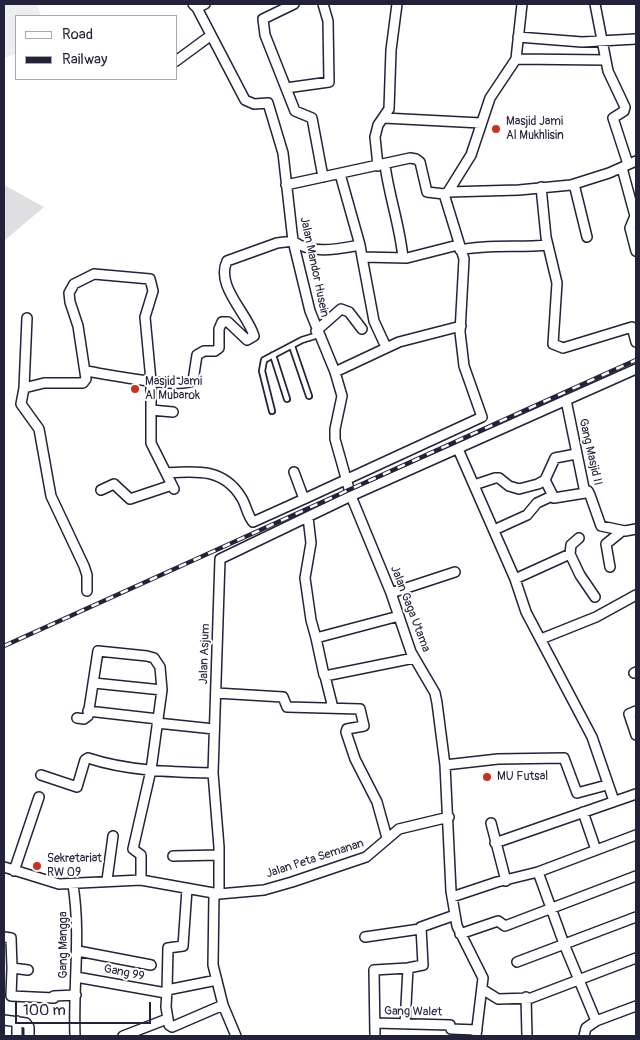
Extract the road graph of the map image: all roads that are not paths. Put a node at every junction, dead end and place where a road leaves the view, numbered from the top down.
1 (294, 4) edge
2 (323, 4) edge
3 (397, 4) edge
4 (522, 4) edge
5 (595, 4) edge
6 (198, 5) edge
7 (210, 36) junction
8 (518, 37) junction
9 (636, 39) edge
10 (604, 40) junction
11 (516, 59) junction
12 (178, 60) edge
13 (606, 60) junction
14 (286, 88) junction
15 (384, 118) junction
16 (481, 123) junction
17 (629, 164) edge
18 (382, 166) junction
19 (340, 174) junction
20 (323, 178) junction
21 (574, 184) junction
22 (286, 185) junction
23 (541, 187) junction
24 (446, 193) junction
25 (586, 237) dead end
26 (293, 241) junction
27 (360, 245) junction
28 (548, 245) junction
29 (459, 247) junction
30 (636, 251) edge
31 (362, 257) junction
32 (403, 258) junction
33 (27, 318) dead end
34 (461, 326) junction
35 (634, 327) edge
36 (362, 329) dead end
37 (317, 333) junction
38 (636, 342) edge
39 (292, 346) junction
40 (386, 347) junction
41 (274, 355) junction
42 (636, 369) edge
43 (86, 371) junction
44 (335, 372) junction
45 (151, 381) junction
46 (24, 388) junction
47 (309, 396) dead end
48 (287, 400) dead end
49 (566, 400) junction
50 (151, 410) junction
51 (272, 411) dead end
52 (173, 412) dead end
53 (458, 449) junction
54 (576, 454) junction
55 (294, 472) dead end
56 (166, 473) junction
57 (545, 480) junction
58 (345, 481) junction
59 (474, 485) junction
60 (101, 490) dead end
61 (585, 493) junction
62 (351, 496) junction
63 (552, 496) junction
64 (304, 499) junction
65 (308, 517) junction
66 (636, 529) edge
67 (494, 530) junction
68 (622, 531) junction
69 (579, 538) dead end
70 (570, 554) junction
71 (610, 567) dead end
72 (455, 572) dead end
73 (515, 579) junction
74 (87, 591) dead end
75 (392, 593) junction
76 (636, 595) edge
77 (596, 597) dead end
78 (399, 616) junction
79 (316, 638) junction
80 (541, 639) junction
81 (414, 658) junction
82 (325, 676) junction
83 (94, 683) junction
84 (162, 690) junction
85 (216, 693) junction
86 (333, 708) junction
87 (88, 711) junction
88 (636, 711) edge
89 (77, 718) dead end
90 (157, 721) junction
91 (635, 725) edge
92 (214, 730) junction
93 (636, 735) edge
94 (445, 765) junction
95 (150, 770) junction
96 (212, 773) junction
97 (41, 775) dead end
98 (608, 785) junction
99 (636, 794) edge
100 (39, 797) dead end
101 (614, 801) junction
102 (583, 812) junction
103 (449, 817) junction
104 (491, 822) dead end
105 (636, 835) edge
106 (113, 836) dead end
107 (387, 838) junction
108 (495, 843) junction
109 (596, 850) junction
110 (219, 855) junction
111 (173, 856) dead end
112 (4, 867) edge
113 (14, 871) junction
114 (538, 872) junction
115 (636, 876) edge
116 (107, 880) junction
117 (141, 880) junction
118 (506, 880) junction
119 (73, 884) junction
120 (187, 889) junction
121 (217, 894) junction
122 (452, 898) junction
123 (550, 908) junction
124 (455, 915) junction
125 (636, 917) edge
126 (420, 928) junction
127 (460, 934) junction
128 (4, 937) edge
129 (366, 937) dead end
130 (564, 944) junction
131 (78, 951) junction
132 (636, 958) edge
133 (517, 962) dead end
134 (151, 965) dead end
135 (12, 968) junction
136 (408, 968) junction
137 (28, 970) dead end
138 (76, 977) junction
139 (217, 980) junction
140 (579, 981) junction
141 (482, 989) junction
142 (167, 991) junction
143 (76, 995) junction
144 (526, 997) junction
145 (223, 1005) junction
146 (636, 1006) edge
147 (168, 1018) junction
148 (4, 1020) edge
149 (17, 1022) junction
150 (596, 1022) junction
151 (375, 1023) junction
152 (405, 1024) junction
153 (476, 1033) edge
154 (17, 1036) edge
155 (30, 1036) edge
156 (75, 1036) edge
157 (123, 1036) edge
158 (236, 1036) edge
159 (375, 1036) edge
160 (527, 1036) edge
161 (584, 1036) edge

1 - 14 street
2 - 14 street
3 - 15 street
4 - 8 street
5 - 10 street
6 - 7 street
7 - 12 street
7 - 22 street, Jalan Mandor Husein
8 - 10 street
8 - 11 street
9 - 10 street
10 - 13 street
11 - 13 street
11 - 16 street
13 - 17 street
14 - 20 street
15 - 16 street
15 - 18 street
16 - 24 street
17 - 21 street
17 - 30 street
18 - 19 street
18 - 24 street
18 - 32 street
19 - 20 street
19 - 27 street
20 - 22 street
21 - 23 street
21 - 25 street
22 - 26 street, Jalan Mandor Husein
23 - 24 street
23 - 28 street
24 - 29 street
26 - 27 street
26 - 37 street, Jalan Mandor Husein
26 - 45 street
27 - 31 street
28 - 29 street
28 - 35 street
29 - 32 street
29 - 34 street
31 - 32 street
31 - 40 street
33 - 46 street
34 - 40 street
34 - 58 street
35 - 38 street
36 - 37 street
37 - 39 lane
37 - 44 street, Jalan Mandor Husein
39 - 41 lane
39 - 47 lane
40 - 44 street
41 - 48 lane
41 - 51 lane
42 - 49 street
43 - 45 street
43 - 45 street
43 - 46 street
44 - 58 street, Jalan Mandor Husein
45 - 50 street
46 - 74 street
49 - 53 street
49 - 54 street, Gang Masjid II
50 - 52 street
50 - 56 street
53 - 59 street
53 - 62 street
54 - 57 street
54 - 61 street, Gang Masjid II
55 - 64 street
56 - 60 street
56 - 64 street
57 - 59 street
57 - 63 street
58 - 62 street, Jalan Mandor Husein
58 - 64 street
59 - 67 street
61 - 63 street
61 - 68 street, Gang Masjid II
62 - 65 street, Jalan Asjum
62 - 75 street, Jalan Gaga Utama
63 - 67 street
65 - 79 street
65 - 85 street, Jalan Asjum
66 - 68 street, Gang Masjid II
67 - 73 street
68 - 71 street
69 - 70 street
70 - 73 street
70 - 77 street
72 - 75 street
73 - 80 street
75 - 78 street, Jalan Gaga Utama
76 - 80 street
78 - 79 street
78 - 81 street, Jalan Gaga Utama
79 - 82 street
80 - 98 street
81 - 82 street
81 - 94 street, Jalan Gaga Utama
82 - 86 street
83 - 84 street
83 - 84 street
83 - 87 street
84 - 90 street
85 - 86 street
85 - 92 street, Jalan Asjum
86 - 107 street
87 - 89 street
87 - 90 street
88 - 91 street
90 - 92 street
90 - 95 street
91 - 93 street
92 - 96 street, Jalan Asjum
94 - 98 street
94 - 103 street, Jalan Gaga Utama
95 - 96 street
95 - 97 street
95 - 117 street
96 - 110 street, Jalan Asjum
98 - 101 street
99 - 101 street
100 - 113 street
101 - 102 street
102 - 108 street
102 - 109 street
103 - 107 street, Jalan Peta Semanan
103 - 122 street, Jalan Gaga Utama
104 - 108 street
105 - 109 street
106 - 116 street
107 - 121 street, Jalan Peta Semanan
108 - 118 street
109 - 114 street
110 - 111 street
110 - 121 street, Jalan Asjum
112 - 113 street, Jalan Peta Semanan
113 - 119 street, Jalan Peta Semanan
114 - 118 street
114 - 123 street
115 - 123 street
116 - 117 street, Jalan Peta Semanan
116 - 119 street, Jalan Peta Semanan
117 - 120 street, Jalan Peta Semanan
118 - 122 street
119 - 131 street, Gang Mangga
120 - 121 street, Jalan Peta Semanan
120 - 142 street
121 - 139 street, Jalan Asjum
122 - 124 street, Jalan Gaga Utama
123 - 127 street
123 - 130 street
124 - 126 street
124 - 127 street, Jalan Gaga Utama
125 - 130 street
126 - 129 street
126 - 136 street
127 - 141 street, Jalan Gaga Utama
128 - 135 street
130 - 133 street
130 - 140 street
131 - 134 street, Gang 99
131 - 138 street, Gang Mangga
132 - 140 street
135 - 137 street
135 - 143 street
136 - 151 street
136 - 152 street
138 - 142 street, Gang 99
138 - 143 street, Gang Mangga
139 - 142 street
139 - 145 street, Jalan Asjum
140 - 144 street
140 - 150 street
141 - 144 street
141 - 153 street, Jalan Gaga Utama
142 - 147 street
143 - 156 street, Gang Mangga
144 - 160 street
145 - 147 street
145 - 158 street, Jalan Asjum
146 - 150 street
147 - 157 street
148 - 149 street
149 - 154 street
149 - 155 street
150 - 161 street
151 - 152 street, Gang Walet
151 - 159 street
152 - 153 street, Gang Walet

